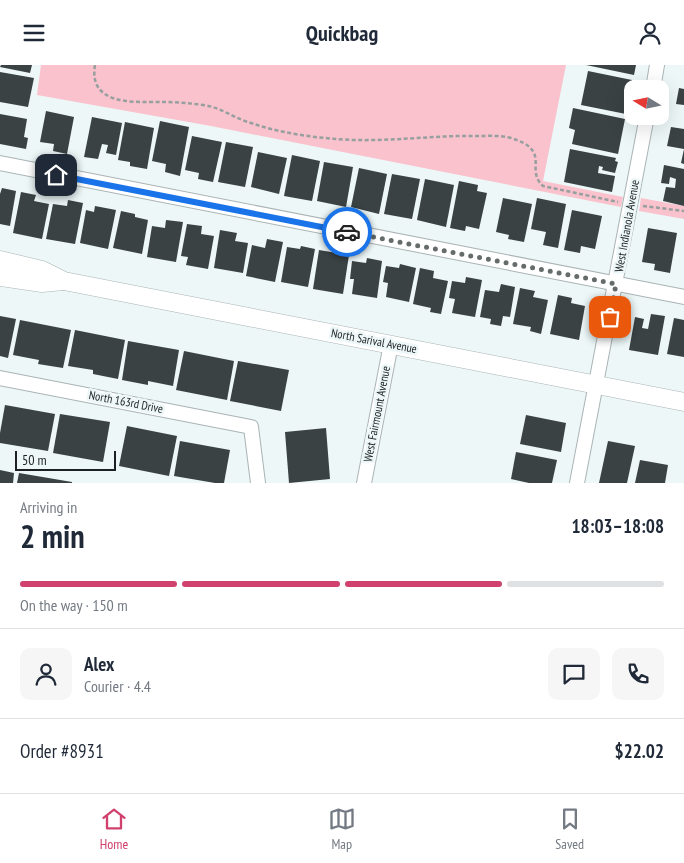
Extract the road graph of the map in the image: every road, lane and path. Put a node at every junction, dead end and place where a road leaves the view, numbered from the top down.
1 (94, 65) edge
2 (657, 65) edge
3 (654, 80) edge
4 (645, 125) edge
5 (0, 163) edge
6 (630, 205) junction
7 (684, 211) edge
8 (0, 260) edge
9 (0, 277) edge
10 (64, 281) junction
11 (616, 284) junction
12 (684, 297) edge
13 (390, 344) junction
14 (0, 378) edge
15 (596, 384) junction
16 (684, 401) edge
17 (258, 483) edge
18 (364, 483) edge
19 (578, 483) edge

1 - 6 path
2 - 3 street
4 - 6 street, West Indianola Avenue
5 - 11 street
6 - 7 path
6 - 11 street, West Indianola Avenue
8 - 10 street, North Sarival Avenue
9 - 10 street, North Sarival Avenue
10 - 13 street, North Sarival Avenue
11 - 12 street
11 - 15 street, West Indianola Avenue
13 - 15 street, North Sarival Avenue
13 - 18 street, West Fairmount Avenue
14 - 17 street, North 163rd Drive
15 - 16 street, North Sarival Avenue
15 - 19 street, West Indianola Avenue

